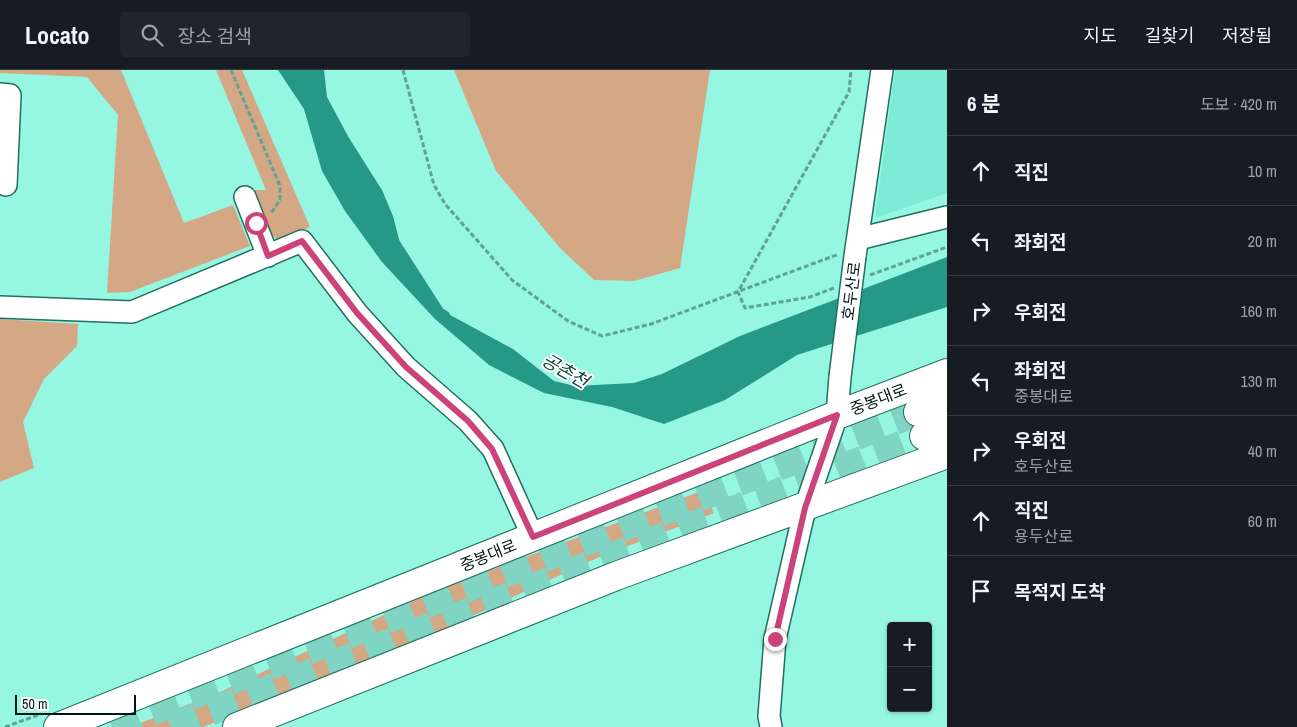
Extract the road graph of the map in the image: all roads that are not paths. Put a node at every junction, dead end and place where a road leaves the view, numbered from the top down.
1 (882, 70) edge
2 (0, 94) edge
3 (6, 185) dead end
4 (245, 197) dead end
5 (947, 217) edge
6 (856, 247) junction
7 (268, 256) junction
8 (0, 307) edge
9 (947, 373) edge
10 (947, 401) edge
11 (837, 415) junction
12 (930, 425) tunnel mouth
13 (947, 454) edge
14 (805, 508) junction
15 (533, 537) junction
16 (138, 696) junction
17 (53, 719) edge
18 (80, 727) edge
19 (237, 727) edge
20 (771, 727) edge

1 - 6 street, 호두산로
2 - 3 street
4 - 7 street
5 - 6 street
6 - 11 street, 호두산로, bridge
7 - 8 street
7 - 15 street
9 - 11 main road, 중봉대로
10 - 12 main road, 중봉대로
11 - 14 street, 호두산로
11 - 15 main road, 중봉대로
13 - 14 main road
14 - 19 main road
14 - 20 street, 호두산로
15 - 16 main road, 중봉대로
16 - 17 main road, 중봉대로
16 - 18 main road

